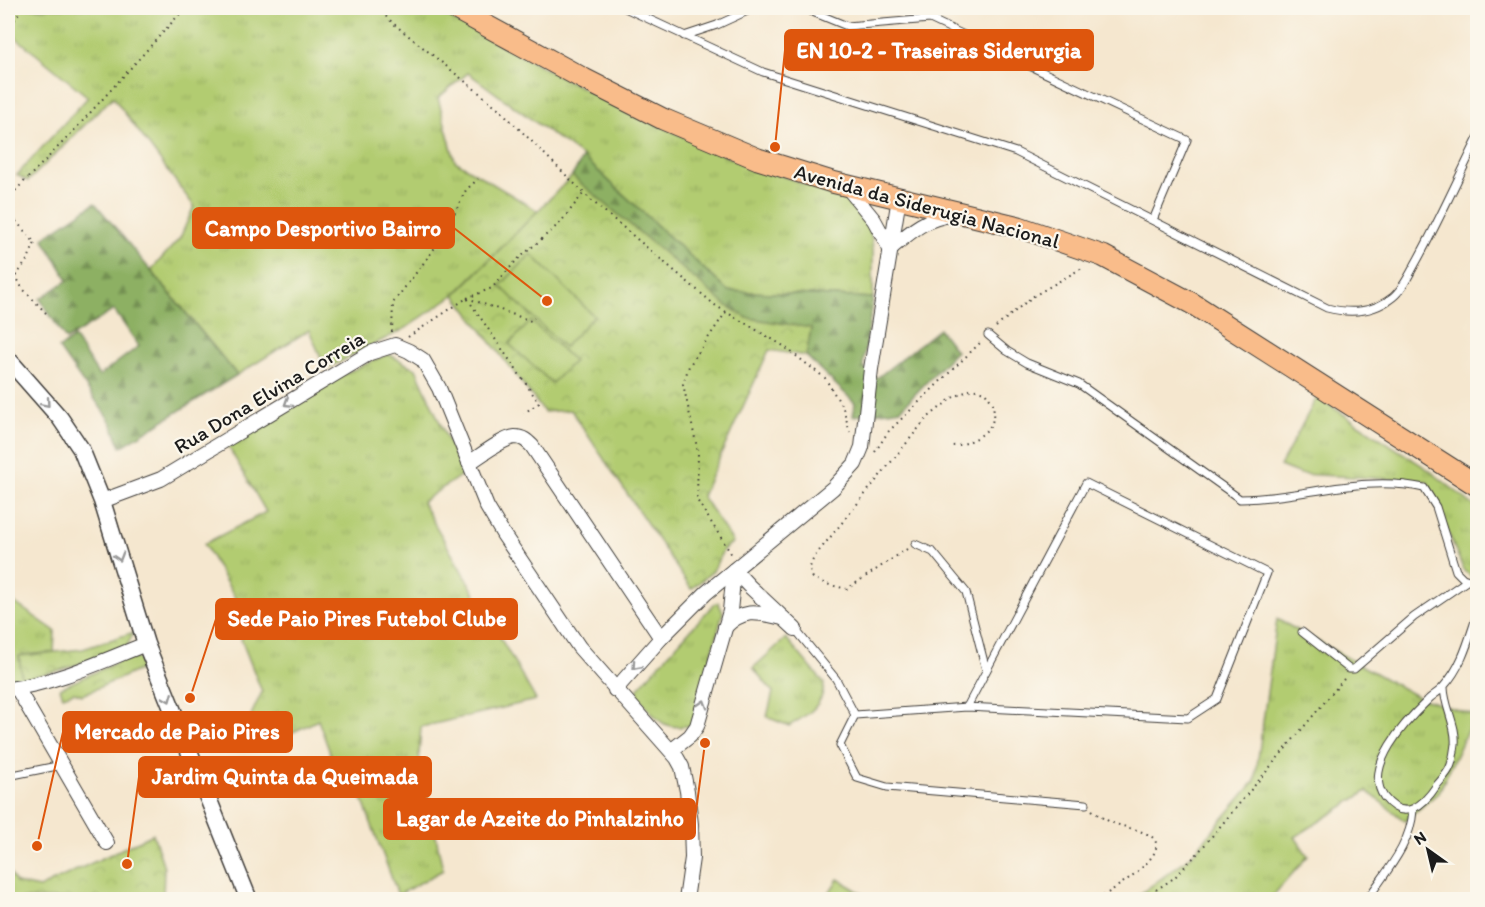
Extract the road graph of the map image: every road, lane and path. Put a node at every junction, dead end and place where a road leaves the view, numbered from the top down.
1 (21, 8) edge
2 (185, 8) edge
3 (378, 8) edge
4 (454, 8) edge
5 (626, 8) edge
6 (754, 8) edge
7 (803, 8) edge
8 (8, 30) edge
9 (684, 36) junction
10 (1478, 138) edge
11 (478, 179) dead end
12 (845, 185) junction
13 (584, 193) junction
14 (898, 198) junction
15 (8, 207) edge
16 (8, 212) edge
17 (965, 214) junction
18 (1153, 220) junction
19 (890, 249) junction
20 (1103, 256) junction
21 (467, 298) junction
22 (726, 312) junction
23 (47, 314) dead end
24 (534, 318) dead end
25 (988, 335) junction
26 (394, 340) junction
27 (8, 359) edge
28 (524, 413) dead end
29 (951, 447) dead end
30 (874, 455) dead end
31 (858, 458) junction
32 (469, 463) junction
33 (1478, 486) edge
34 (102, 501) junction
35 (915, 544) joint
36 (734, 570) junction
37 (1468, 580) junction
38 (1478, 583) edge
39 (706, 593) junction
40 (730, 605) junction
41 (1478, 612) edge
42 (783, 618) junction
43 (725, 627) junction
44 (795, 629) joint
45 (1302, 632) dead end
46 (661, 638) junction
47 (146, 644) junction
48 (986, 670) junction
49 (1351, 670) junction
50 (1444, 687) junction
51 (12, 689) edge
52 (615, 690) junction
53 (967, 707) junction
54 (855, 715) junction
55 (672, 750) junction
56 (62, 765) junction
57 (8, 776) edge
58 (1086, 804) joint
59 (1413, 810) junction
60 (107, 843) dead end
61 (1371, 894) joint
62 (249, 900) edge
63 (686, 900) edge
64 (1096, 900) edge
65 (1141, 900) edge
66 (1336, 900) edge

1 - 8 path
2 - 15 path
3 - 13 path
4 - 12 main road, Avenida da Siderugia Nacional
5 - 9 lane
6 - 9 lane
7 - 18 lane
9 - 18 lane
10 - 18 lane
11 - 26 path
12 - 14 main road, Avenida da Siderugia Nacional
12 - 19 street
13 - 21 path
13 - 22 path
14 - 17 main road, Avenida da Siderugia Nacional
14 - 19 street
16 - 23 path
17 - 19 street
17 - 20 main road, Avenida da Siderugia Nacional
19 - 31 street
20 - 25 path
20 - 33 main road, Avenida da Siderugia Nacional
21 - 24 path
21 - 26 path
21 - 28 path
22 - 31 path
22 - 36 path
25 - 30 path
25 - 37 lane
26 - 32 street, Rua Dona Elvina Correia
26 -> 34 street, Rua Dona Elvina Correia
27 -> 34 street
29 - 35 path
31 - 36 street
32 - 46 street
32 - 52 street, Rua Dona Elvina Correia
34 -> 47 street
35 - 48 lane
36 - 39 street
36 - 40 street
36 - 42 street
37 - 38 lane
37 - 49 lane
39 - 40 street
39 - 46 street
40 - 43 street
41 - 50 lane
42 - 43 street
42 - 44 street
55 -> 43 street
44 - 54 lane
45 - 49 lane
46 -> 52 street
47 - 51 street
47 -> 62 street
48 - 53 lane
48 - 53 lane
49 - 65 path
50 - 59 lane
50 - 59 lane
51 - 56 street
52 - 55 street, Rua Dona Elvina Correia
53 - 54 lane
54 - 58 lane
55 - 63 street
56 - 57 lane
56 - 60 street
58 - 64 path
59 - 61 lane
61 - 66 path

